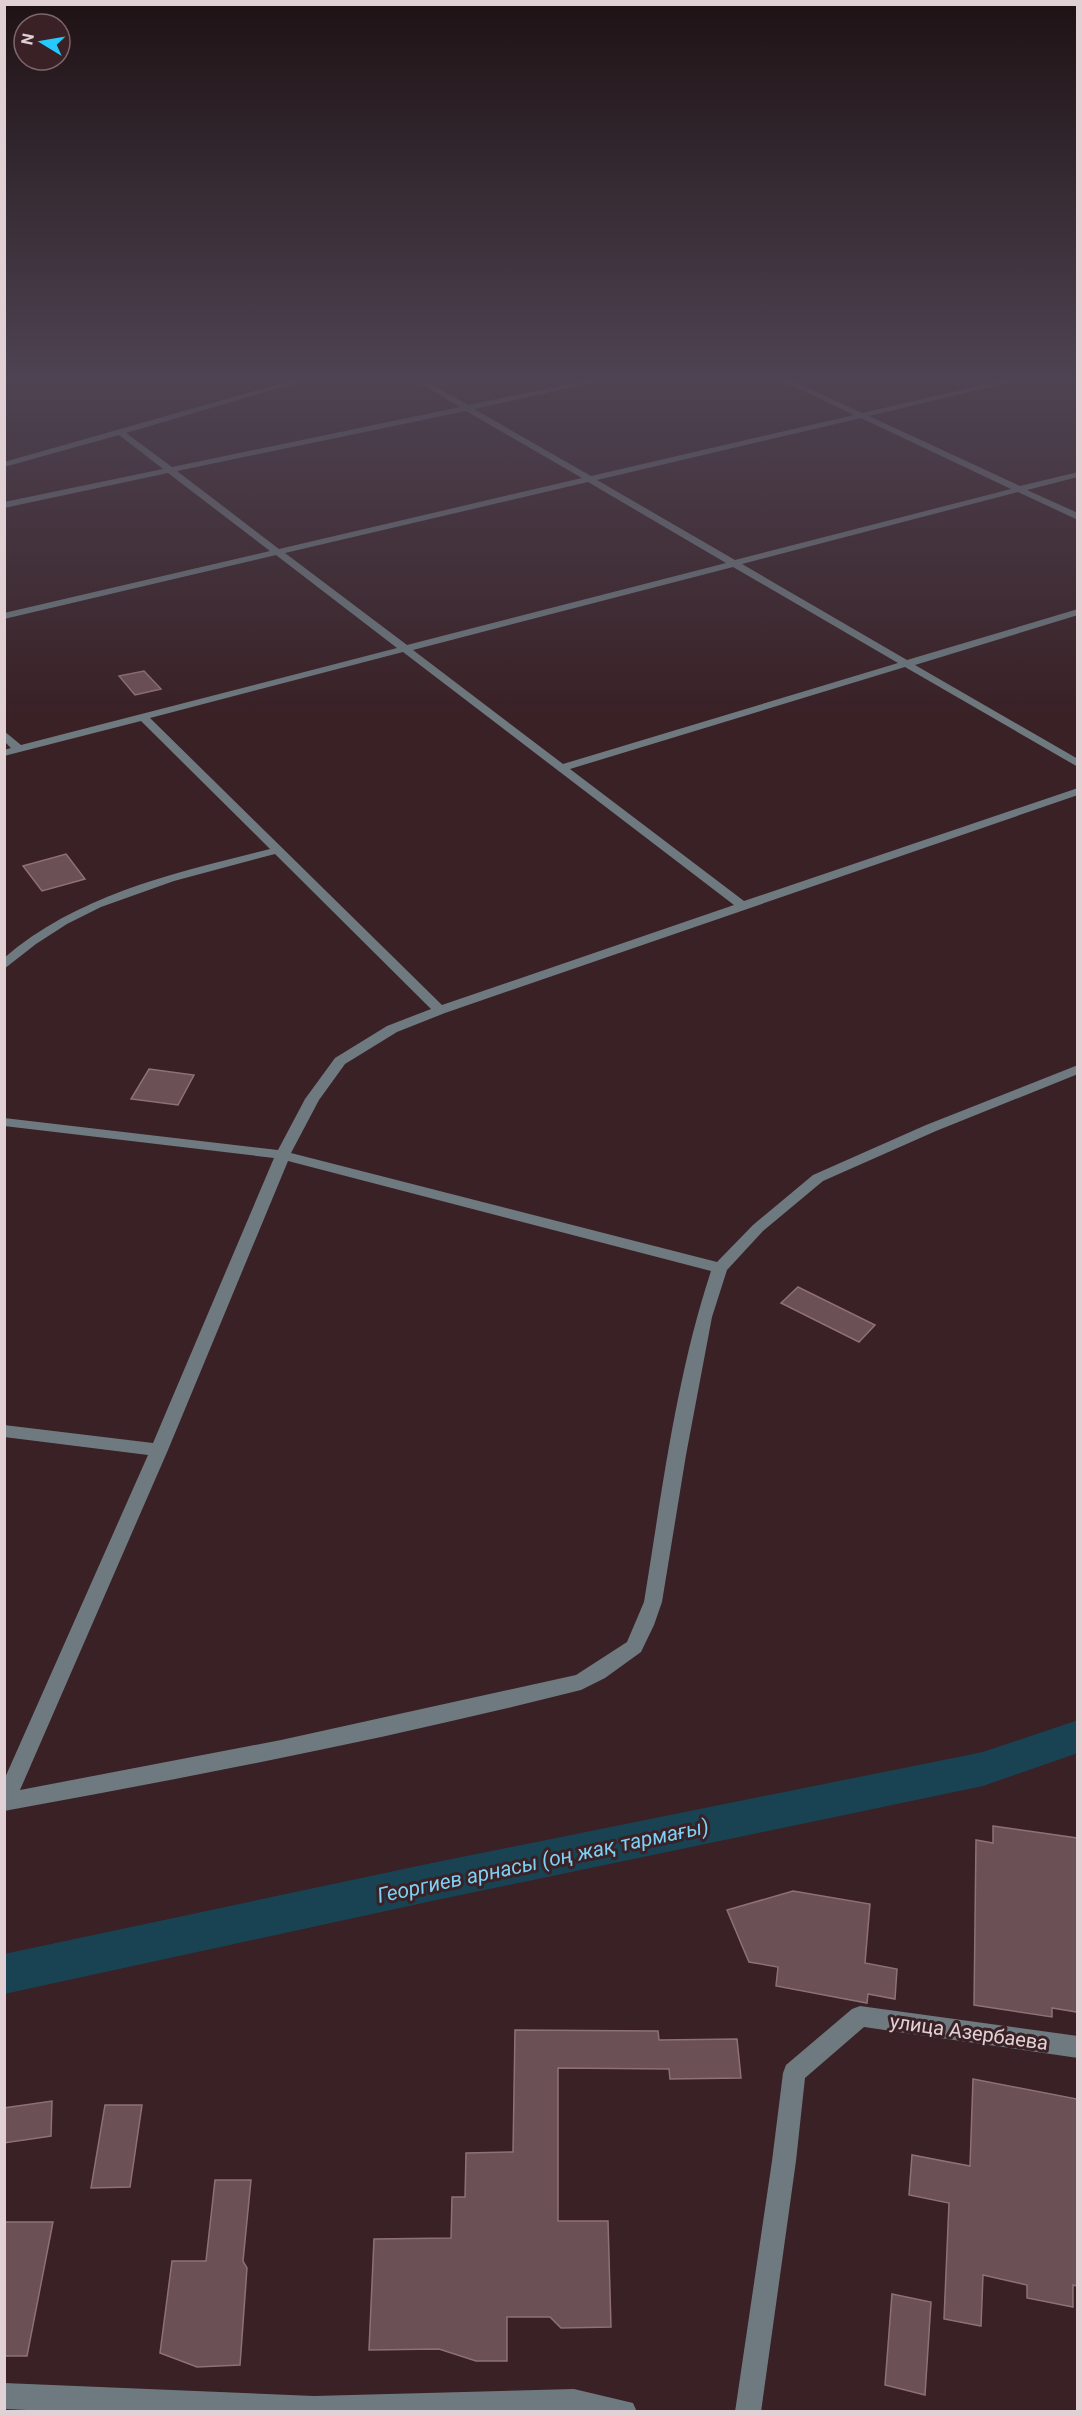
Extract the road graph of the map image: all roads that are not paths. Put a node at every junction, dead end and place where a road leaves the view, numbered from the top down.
1 (79, 490) edge
2 (197, 490) edge
3 (542, 490) edge
4 (606, 490) edge
5 (1016, 490) edge
6 (1021, 490) edge
7 (4, 505) edge
8 (1077, 517) edge
9 (280, 552) junction
10 (732, 563) junction
11 (1077, 612) edge
12 (4, 615) edge
13 (405, 649) junction
14 (905, 664) junction
15 (142, 716) junction
16 (4, 734) edge
17 (18, 749) junction
18 (4, 753) edge
19 (1077, 764) edge
20 (561, 768) junction
21 (1077, 791) edge
22 (278, 850) junction
23 (744, 907) junction
24 (4, 965) edge
25 (441, 1010) junction
26 (1077, 1069) edge
27 (4, 1122) edge
28 (283, 1155) junction
29 (720, 1268) junction
30 (4, 1431) edge
31 (159, 1450) junction
32 (5, 1802) edge
33 (1077, 2047) edge
34 (4, 2396) edge
35 (624, 2412) edge
36 (748, 2412) edge

1 - 7 street
2 - 9 street
3 - 9 street
4 - 10 street
5 - 10 street
6 - 8 street
9 - 12 street
9 - 13 street
10 - 13 street
10 - 14 street
11 - 14 street
13 - 15 street
13 - 20 street
14 - 19 street
14 - 20 street
15 - 17 street
15 - 22 street
16 - 17 street
17 - 18 street
20 - 23 street
21 - 23 street
22 - 24 street
22 - 25 street
23 - 25 street
25 - 28 street
26 - 29 street
27 - 28 street
28 - 29 street
28 - 31 street
29 - 32 street
30 - 31 street
31 - 32 street
33 - 36 street, улица Азербаева
34 - 35 street

